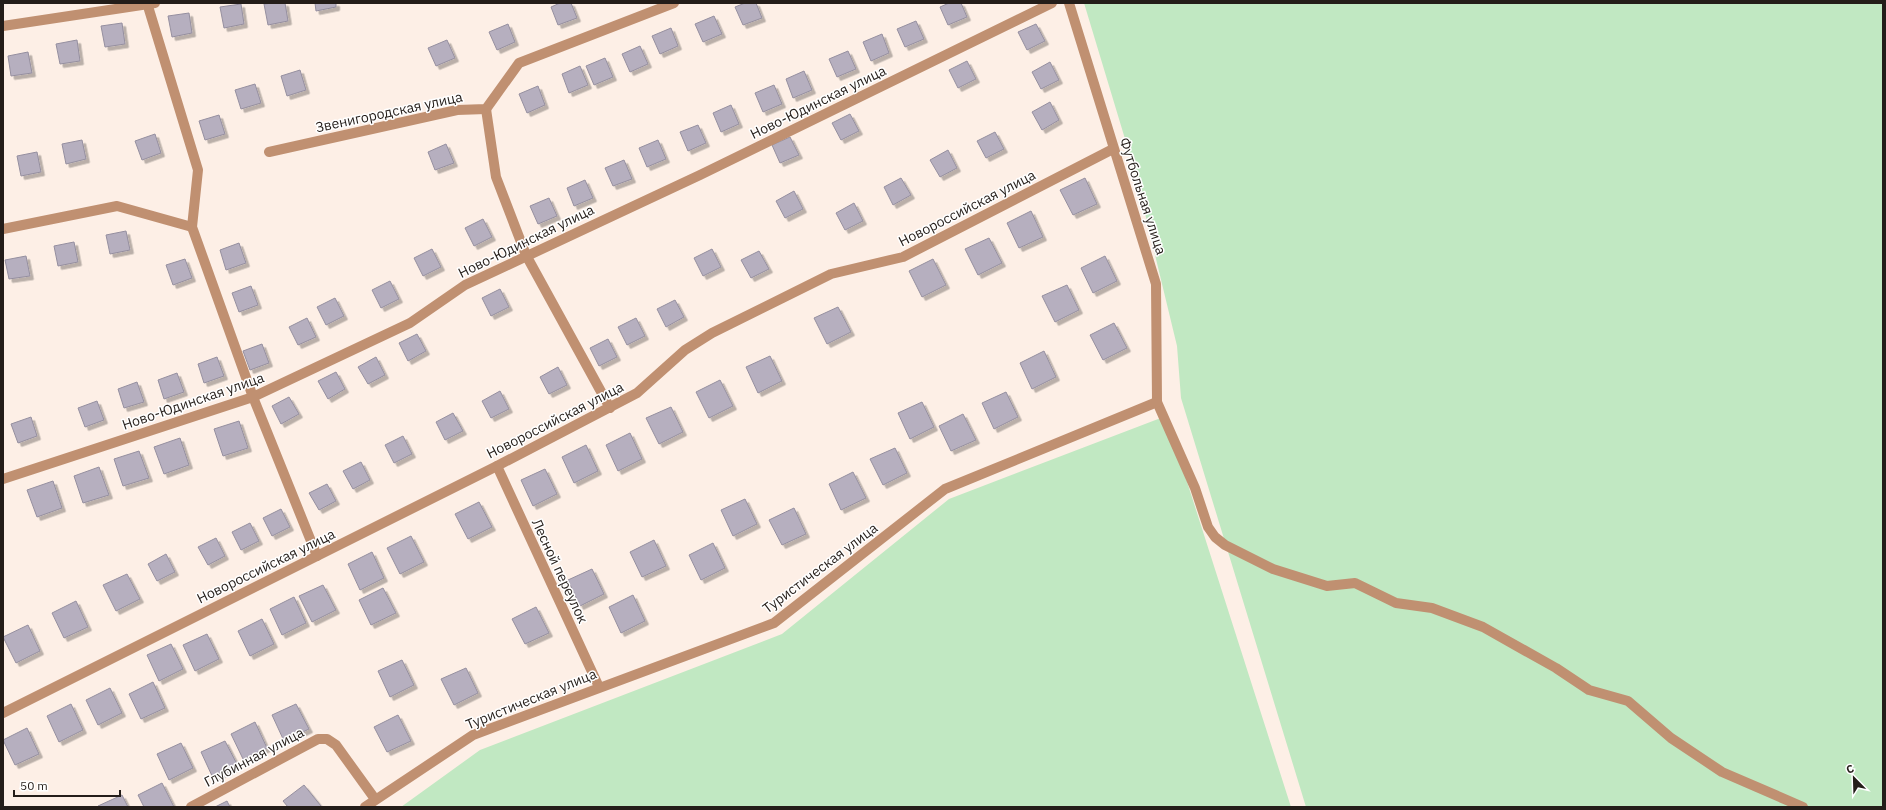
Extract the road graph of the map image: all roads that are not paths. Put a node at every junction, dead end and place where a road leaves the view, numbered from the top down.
1 (150, 3) edge
2 (674, 3) edge
3 (1052, 3) edge
4 (1069, 3) edge
5 (3, 26) edge
6 (486, 109) junction
7 (1113, 149) junction
8 (269, 152) dead end
9 (192, 227) junction
10 (3, 230) edge
11 (526, 255) junction
12 (253, 397) junction
13 (1157, 402) junction
14 (610, 408) junction
15 (497, 466) junction
16 (3, 479) edge
17 (317, 556) junction
18 (599, 687) junction
19 (3, 713) edge
20 (375, 799) junction
21 (191, 807) edge
22 (365, 807) edge
23 (1803, 807) edge

1 - 5 street
1 - 9 street
2 - 6 street
3 - 11 street, Ново-Юдинская улица
4 - 7 street, Футбольная улица
6 - 8 street, Звенигородская улица
6 - 11 street
7 - 13 street, Футбольная улица
7 - 14 street, Новороссийская улица
9 - 10 street
9 - 12 street
11 - 12 street, Ново-Юдинская улица
11 - 14 street
12 - 16 street, Ново-Юдинская улица
12 - 17 street
13 - 18 street, Туристическая улица
13 - 23 street
14 - 15 street, Новороссийская улица
15 - 17 street, Новороссийская улица
15 - 18 street, Лесной переулок
17 - 19 street, Новороссийская улица
18 - 20 street, Туристическая улица
20 - 21 street, Глубинная улица
20 - 22 street, Туристическая улица

